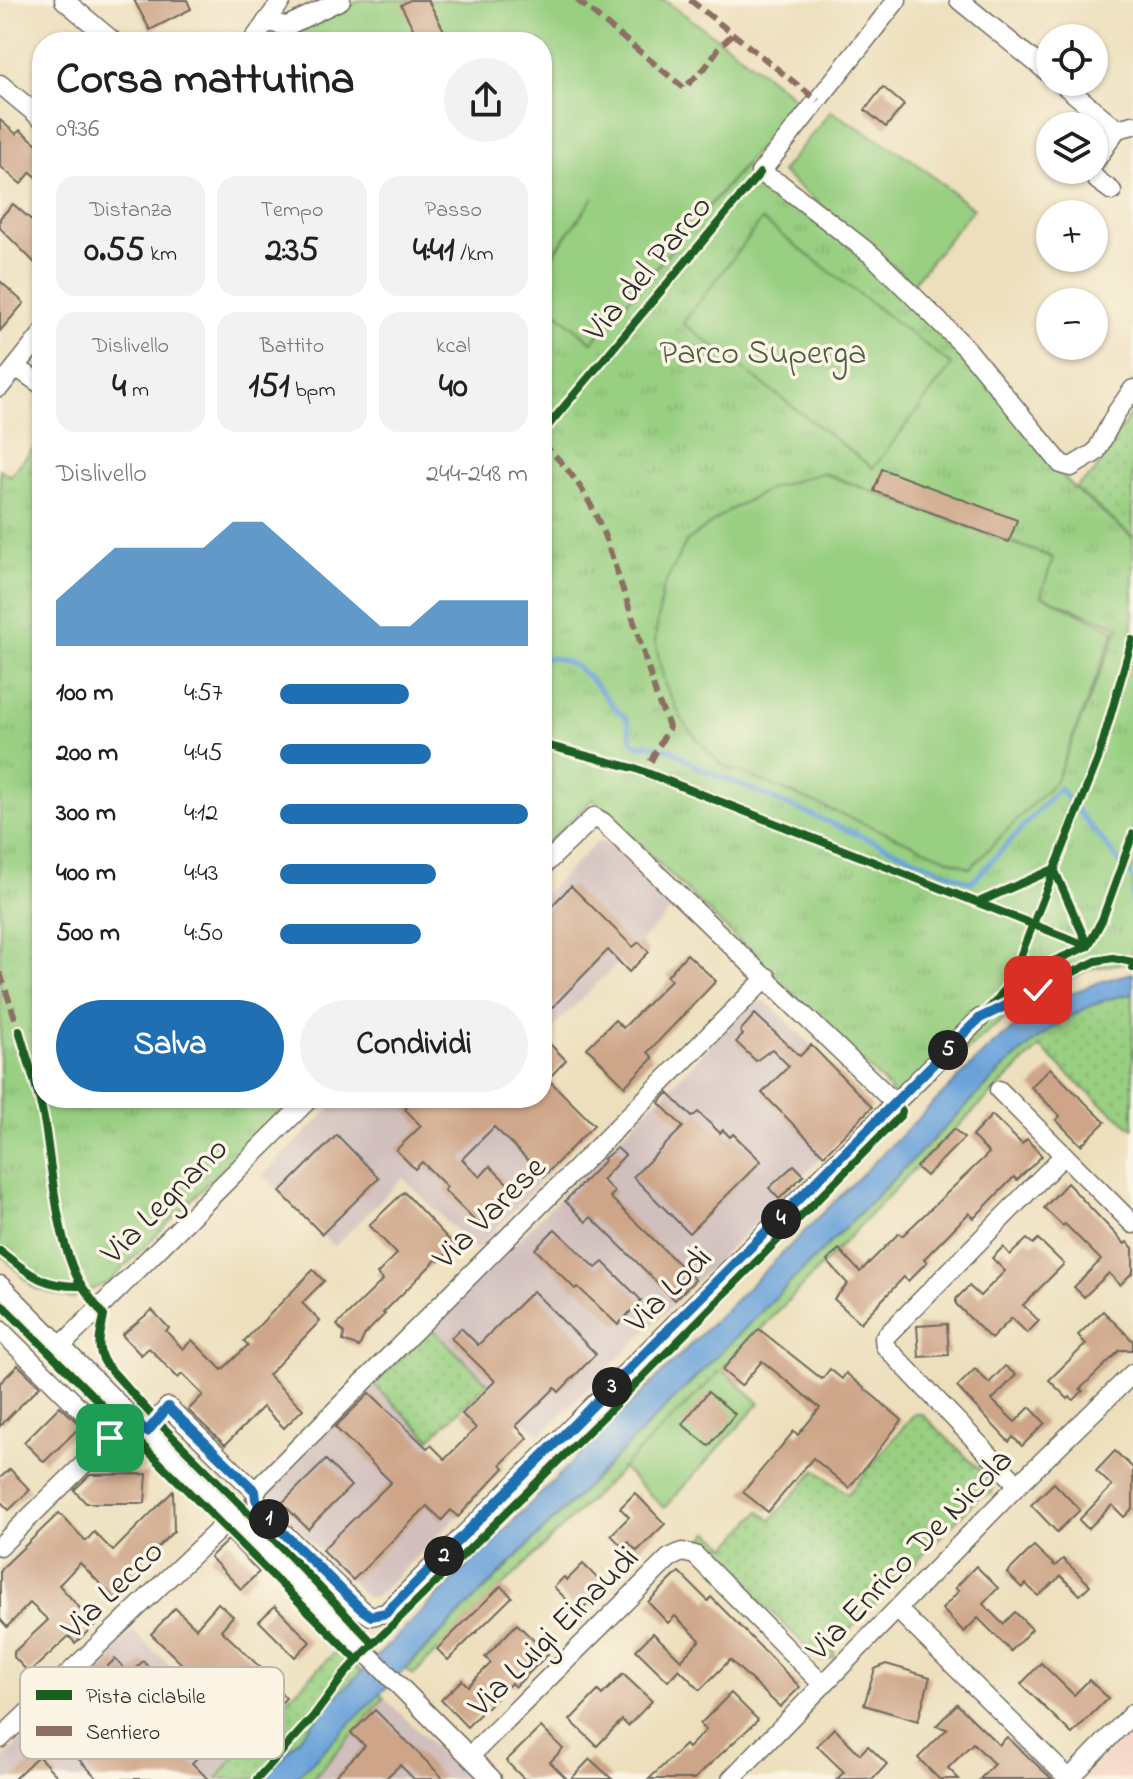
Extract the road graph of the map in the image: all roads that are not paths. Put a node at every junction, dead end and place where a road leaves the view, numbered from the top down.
1 (64, 0) edge
2 (282, 0) edge
3 (341, 0) edge
4 (897, 0) edge
5 (959, 0) edge
6 (266, 22) junction
7 (102, 32) edge
8 (259, 32) edge
9 (1036, 63) edge
10 (0, 84) edge
11 (1080, 96) edge
12 (32, 111) edge
13 (1125, 127) edge
14 (1108, 147) edge
15 (1102, 184) edge
16 (1112, 191) dead end
17 (32, 346) edge
18 (6, 376) edge
19 (32, 382) edge
20 (1133, 389) edge
21 (552, 857) edge
22 (767, 977) junction
23 (980, 1018) dead end
24 (999, 1090) dead end
25 (896, 1104) junction
26 (300, 1108) edge
27 (1064, 1155) junction
28 (1133, 1224) edge
29 (0, 1285) edge
30 (2, 1335) edge
31 (61, 1346) junction
32 (1133, 1373) edge
33 (132, 1417) junction
34 (147, 1432) junction
35 (110, 1438) junction
36 (1018, 1485) junction
37 (255, 1491) junction
38 (232, 1517) junction
39 (0, 1546) edge
40 (898, 1610) junction
41 (75, 1667) edge
42 (823, 1685) junction
43 (1133, 1713) edge
44 (20, 1720) edge
45 (0, 1739) edge
46 (470, 1756) junction
47 (492, 1779) edge
48 (731, 1779) edge
49 (1069, 1779) edge

1 - 7 street
2 - 6 street
3 - 6 street
4 - 20 street
5 - 9 street
6 - 8 street
10 - 12 street
11 - 13 street
13 - 14 street
15 - 16 street
17 - 18 street
18 - 19 street
21 - 22 street
22 - 25 street
22 - 37 street, Via Varese
23 - 25 street
24 - 27 street
25 - 37 street, Via Lodi
26 - 31 street, Via Legnano
27 - 28 street
27 - 36 street
29 - 31 street
30 - 35 street
31 - 33 street
32 - 36 street, Via Enrico De Nicola
33 - 34 street
33 - 35 street
34 - 37 street
34 - 38 street
35 - 39 street
36 - 40 street, Via Enrico De Nicola
38 - 41 street, Via Lecco
38 - 46 street
40 - 42 street, Via Enrico De Nicola
40 - 49 street
42 - 46 street, Via Luigi Einaudi
42 - 48 street, Via Enrico De Nicola
43 - 49 street
44 - 45 street, Via Lecco
46 - 47 street

